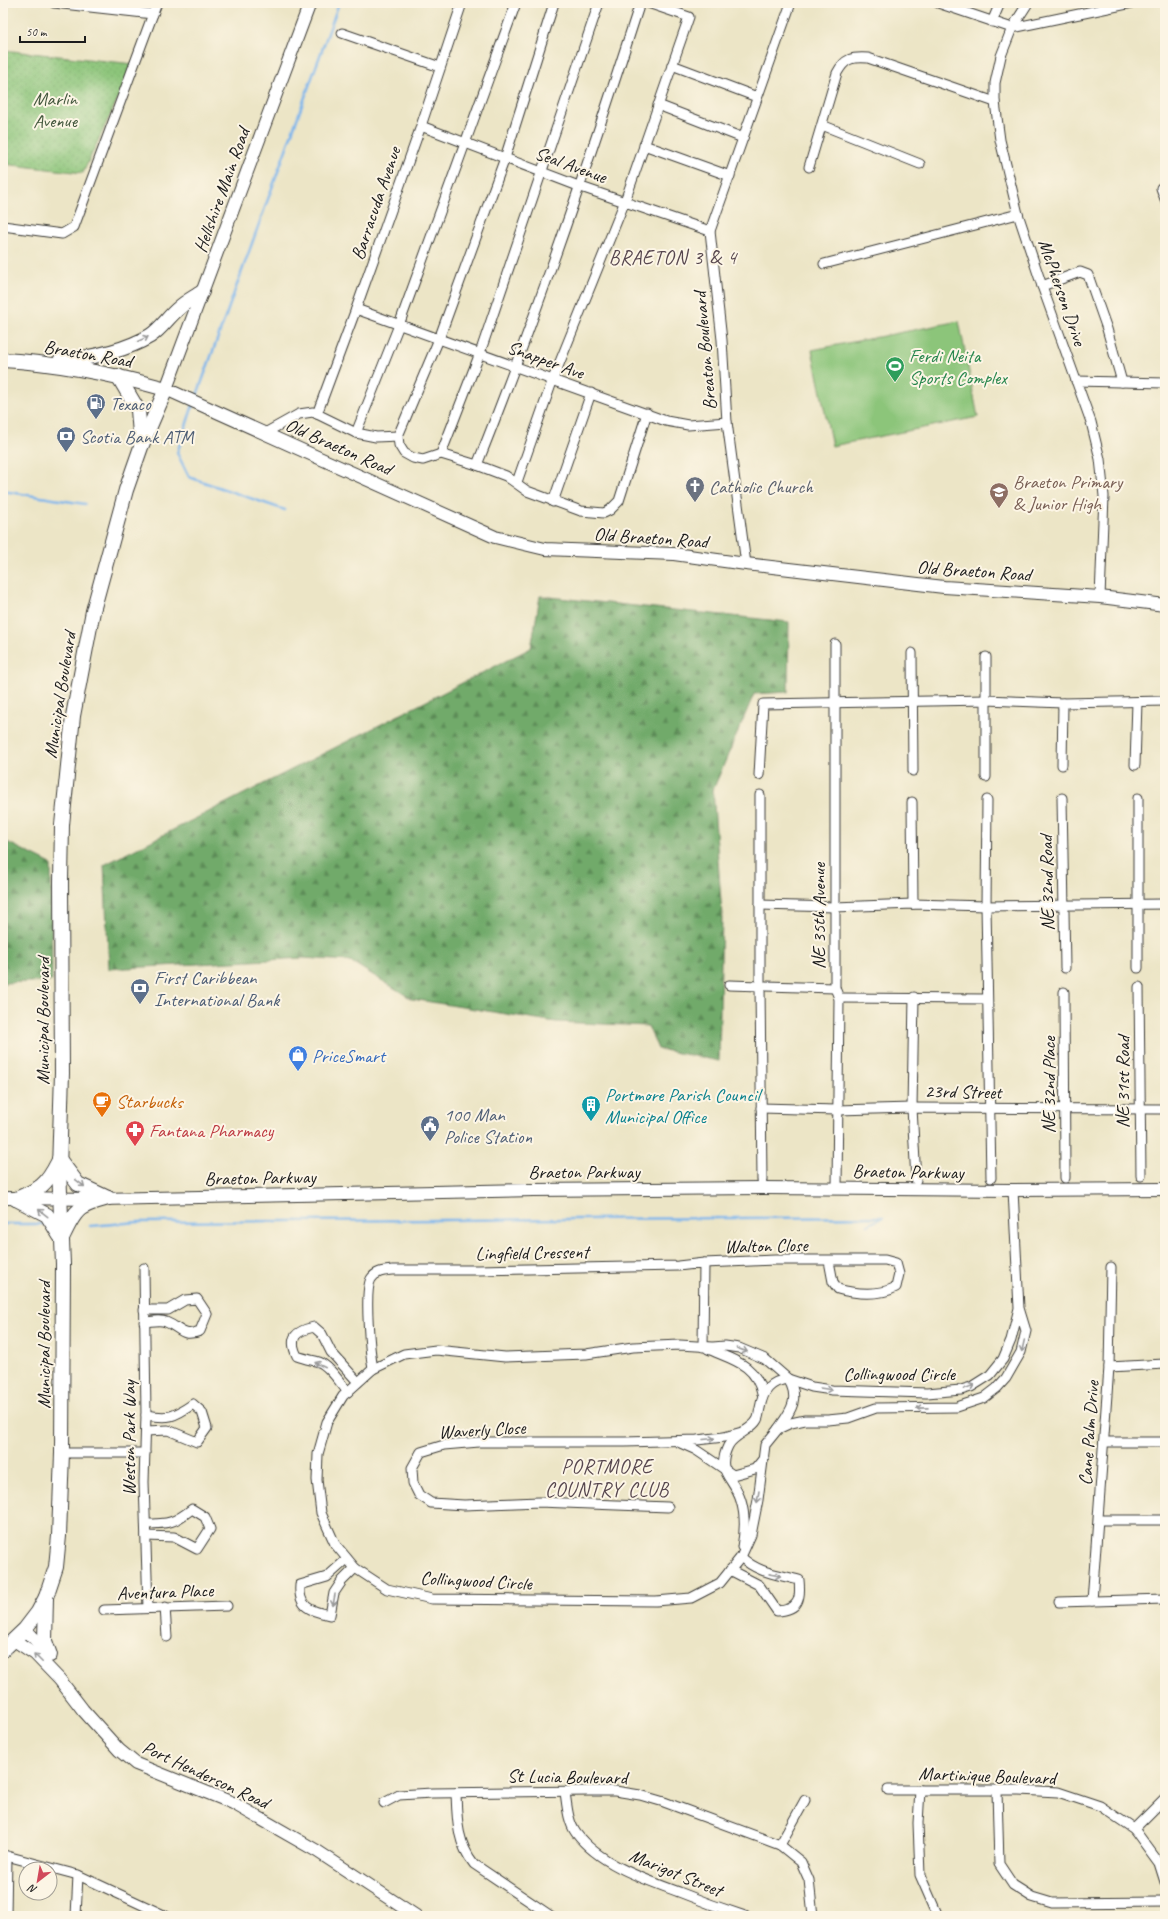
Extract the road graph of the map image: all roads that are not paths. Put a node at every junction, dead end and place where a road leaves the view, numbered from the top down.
1 (54, 3) edge
2 (157, 3) edge
3 (310, 3) edge
4 (462, 3) edge
5 (516, 3) edge
6 (554, 3) edge
7 (599, 3) edge
8 (640, 3) edge
9 (648, 3) edge
10 (791, 3) edge
11 (938, 3) edge
12 (1000, 3) edge
13 (1028, 3) edge
14 (1132, 3) edge
15 (153, 14) junction
16 (992, 22) junction
17 (1012, 28) junction
18 (342, 33) dead end
19 (672, 65) junction
20 (440, 67) junction
21 (757, 97) junction
22 (995, 102) junction
23 (658, 105) junction
24 (822, 125) junction
25 (421, 126) junction
26 (743, 138) junction
27 (464, 143) junction
28 (644, 145) junction
29 (505, 158) junction
30 (920, 164) dead end
31 (809, 167) dead end
32 (543, 172) junction
33 (730, 176) junction
34 (581, 186) junction
35 (1161, 188) dead end
36 (1165, 199) edge
37 (625, 201) junction
38 (1018, 214) junction
39 (3, 226) edge
40 (710, 231) junction
41 (824, 264) dead end
42 (1042, 286) junction
43 (202, 292) junction
44 (356, 309) junction
45 (399, 325) junction
46 (439, 340) junction
47 (480, 353) junction
48 (3, 360) edge
49 (38, 362) junction
50 (517, 367) junction
51 (118, 376) junction
52 (554, 379) junction
53 (1076, 381) junction
54 (1122, 382) junction
55 (1165, 383) edge
56 (172, 392) junction
57 (592, 393) junction
58 (648, 413) junction
59 (317, 414) junction
60 (727, 422) junction
61 (265, 433) junction
62 (356, 434) junction
63 (398, 436) junction
64 (141, 447) junction
65 (441, 454) junction
66 (477, 465) junction
67 (517, 482) junction
68 (553, 502) junction
69 (746, 564) junction
70 (1100, 597) junction
71 (1165, 605) edge
72 (836, 644) dead end
73 (912, 653) dead end
74 (986, 657) dead end
75 (912, 700) junction
76 (987, 700) junction
77 (1165, 701) edge
78 (836, 702) junction
79 (1136, 702) junction
80 (1063, 704) junction
81 (1062, 765) dead end
82 (1135, 765) dead end
83 (913, 771) dead end
84 (759, 775) dead end
85 (986, 777) dead end
86 (760, 795) dead end
87 (1062, 798) dead end
88 (1138, 798) dead end
89 (987, 800) dead end
90 (912, 802) dead end
91 (913, 904) junction
92 (1063, 904) junction
93 (1138, 904) junction
94 (1165, 904) edge
95 (760, 905) junction
96 (986, 906) junction
97 (835, 907) junction
98 (1065, 968) dead end
99 (1138, 968) dead end
100 (729, 985) dead end
101 (760, 986) junction
102 (1139, 987) dead end
103 (835, 988) junction
104 (1064, 992) dead end
105 (914, 997) junction
106 (839, 998) junction
107 (987, 999) junction
108 (761, 1108) junction
109 (912, 1108) junction
110 (990, 1109) junction
111 (1165, 1109) edge
112 (837, 1110) junction
113 (1064, 1110) junction
114 (1139, 1110) junction
115 (59, 1159) junction
116 (1140, 1176) dead end
117 (991, 1178) dead end
118 (1065, 1178) dead end
119 (762, 1180) dead end
120 (916, 1180) dead end
121 (837, 1189) junction
122 (1013, 1190) junction
123 (1165, 1190) edge
124 (10, 1198) edge
125 (60, 1198) junction
126 (108, 1198) junction
127 (62, 1238) junction
128 (829, 1261) junction
129 (704, 1263) junction
130 (1111, 1267) dead end
131 (144, 1268) dead end
132 (1019, 1308) junction
133 (144, 1310) junction
134 (144, 1322) junction
135 (704, 1347) junction
136 (1165, 1364) edge
137 (1109, 1367) junction
138 (373, 1370) junction
139 (788, 1379) junction
140 (358, 1382) junction
141 (348, 1392) junction
142 (762, 1394) junction
143 (146, 1415) junction
144 (778, 1430) junction
145 (146, 1431) junction
146 (742, 1432) junction
147 (675, 1440) junction
148 (1104, 1442) junction
149 (1165, 1442) edge
150 (62, 1453) junction
151 (145, 1453) junction
152 (764, 1458) junction
153 (723, 1469) junction
154 (668, 1507) dead end
155 (1099, 1520) junction
156 (1165, 1520) edge
157 (146, 1524) junction
158 (146, 1536) junction
159 (741, 1557) junction
160 (347, 1559) junction
161 (355, 1568) junction
162 (730, 1570) junction
163 (46, 1597) junction
164 (1165, 1599) edge
165 (1092, 1601) junction
166 (1059, 1602) dead end
167 (227, 1606) dead end
168 (165, 1607) junction
169 (148, 1608) junction
170 (104, 1610) dead end
171 (25, 1629) junction
172 (167, 1637) dead end
173 (14, 1640) junction
174 (3, 1650) edge
175 (50, 1655) junction
176 (60, 1680) junction
177 (888, 1790) dead end
178 (920, 1790) junction
179 (997, 1791) junction
180 (565, 1792) junction
181 (456, 1793) junction
182 (1165, 1798) edge
183 (805, 1800) dead end
184 (384, 1803) dead end
185 (1134, 1829) junction
186 (780, 1845) junction
187 (5, 1855) edge
188 (78, 1875) junction
189 (1165, 1882) edge
190 (1165, 1902) edge
191 (157, 1914) edge
192 (6, 1916) edge
193 (76, 1916) edge
194 (166, 1916) edge
195 (416, 1916) edge
196 (551, 1916) edge
197 (745, 1916) edge
198 (813, 1916) edge
199 (938, 1916) edge

1 - 15 street
2 - 15 street
3 - 43 street, Hellshire Main Road
4 - 20 street, Barracuda Avenue
5 - 27 street
6 - 29 street
7 - 32 street
8 - 34 street
9 - 19 street
10 - 21 street, Breaton Boulevard
11 - 16 street
12 - 16 street
13 - 17 street, McPherson Drive
14 - 17 street
15 - 39 street
16 - 17 street
17 - 22 street, McPherson Drive
18 - 20 street
19 - 21 street
19 - 23 street
20 - 25 street, Barracuda Avenue
21 - 26 street, Breaton Boulevard
22 - 24 street
22 - 38 street, McPherson Drive
23 - 26 street
23 - 28 street
24 - 30 street
24 - 31 street
25 - 27 street, Seal Avenue
25 - 44 street, Barracuda Avenue
26 - 33 street, Breaton Boulevard
27 - 29 street, Seal Avenue
27 - 45 street
28 - 33 street
28 - 37 street
29 - 32 street, Seal Avenue
29 - 46 street
32 - 34 street, Seal Avenue
32 - 47 street
33 - 40 street, Breaton Boulevard
34 - 37 street, Seal Avenue
34 - 50 street
35 - 36 street
37 - 40 street, Seal Avenue
37 - 52 street
38 - 41 street
38 - 42 street, McPherson Drive
40 - 60 street, Breaton Boulevard
42 - 53 street, McPherson Drive
42 - 54 street
49 -> 43 main road
43 - 56 street, Hellshire Main Road
44 - 45 street, Snapper Ave
44 - 59 street, Barracuda Avenue
45 - 46 street, Snapper Ave
45 - 62 street
46 - 47 street, Snapper Ave
46 - 63 street
47 - 50 street, Snapper Ave
47 - 65 street
48 - 49 main road, Braeton Road
49 - 51 main road, Braeton Road
50 - 52 street, Snapper Ave
50 - 66 street
51 - 56 main road, Braeton Road
51 - 64 main road
52 - 57 street, Snapper Ave
52 - 67 street
53 - 54 street
53 - 70 street, McPherson Drive
54 - 55 street
56 - 61 street, Old Braeton Road
56 - 64 main road, Municipal Boulevard
57 - 58 street, Snapper Ave
57 - 68 street
58 - 60 street, Snapper Ave
58 - 68 street
59 - 61 street
59 - 62 street
60 - 69 street, Breaton Boulevard
61 - 69 street, Old Braeton Road
62 - 63 street
63 - 65 street
64 - 115 main road, Municipal Boulevard
65 - 66 street
66 - 67 street
67 - 68 street
69 - 70 street, Old Braeton Road
70 - 71 street, Old Braeton Road
72 - 78 street, NE 35th Avenue
73 - 75 street
74 - 76 street
75 - 76 street
75 - 78 street
75 - 83 street
76 - 80 street
76 - 85 street
77 - 79 street
78 - 84 street
78 - 97 street, NE 35th Avenue
79 - 80 street
79 - 82 street
80 - 81 street
86 - 95 street
87 - 92 street, NE 32nd Road
88 - 93 street
89 - 96 street
90 - 91 street
91 - 96 street
91 - 97 street
92 - 93 street
92 - 96 street
92 - 98 street, NE 32nd Road
93 - 94 street
93 - 99 street
95 - 97 street
95 - 101 street
96 - 107 street
97 - 103 street, NE 35th Avenue
100 - 101 street
101 - 103 street
101 - 108 street
102 - 114 street, NE 31st Road
103 - 106 street, NE 35th Avenue
104 - 113 street, NE 32nd Place
105 - 106 street
105 - 107 street
105 - 109 street
106 - 112 street, NE 35th Avenue
107 - 110 street
108 - 112 street, 23rd Street
108 - 119 street
109 - 110 street, 23rd Street
109 - 112 street, 23rd Street
109 - 120 street
110 - 113 street, 23rd Street
110 - 117 street
111 - 114 street, 23rd Street
112 - 121 street, NE 35th Avenue
113 - 114 street, 23rd Street
113 - 118 street, NE 32nd Place
114 - 116 street, NE 31st Road
115 - 124 main road
115 - 125 main road, Municipal Boulevard
115 -> 126 main road
121 - 122 street, Braeton Parkway
121 - 126 street, Braeton Parkway
122 - 123 street, Braeton Parkway
122 - 132 street
124 - 125 street, Braeton Parkway
127 -> 124 main road
125 - 126 street, Braeton Parkway
125 - 127 main road, Municipal Boulevard
126 - 127 main road
127 - 150 main road, Municipal Boulevard
128 - 128 street, Walton Close
128 - 129 street, Walton Close
129 - 135 street
129 - 138 street, Lingfield Cressent
130 - 137 street, Cane Palm Drive
131 - 133 street, Weston Park Way
139 -> 132 street, Collingwood Circle
132 -> 144 street, Collingwood Circle
133 - 134 street, Weston Park Way
133 - 134 street
134 - 143 street, Weston Park Way
135 - 138 street, Collingwood Circle
135 -> 139 street, Collingwood Circle
135 - 142 street, Collingwood Circle
136 - 137 street
137 - 148 street, Cane Palm Drive
138 - 140 street, Collingwood Circle
139 - 142 street
139 - 144 street
140 - 141 street, Collingwood Circle
141 -> 140 street
141 - 160 street, Collingwood Circle
142 - 146 street
143 - 145 street, Weston Park Way
143 - 145 street
144 - 152 street, Collingwood Circle
145 - 151 street, Weston Park Way
147 -> 146 street, Waverly Close
146 - 153 street
147 - 153 street, Waverly Close
147 - 154 street, Waverly Close
148 - 149 street
148 - 155 street, Cane Palm Drive
150 - 151 street
150 - 163 main road, Municipal Boulevard
151 - 157 street, Weston Park Way
152 - 153 street
152 -> 159 street, Collingwood Circle
153 - 159 street
155 - 156 street
155 - 165 street, Cane Palm Drive
157 - 158 street, Weston Park Way
157 - 158 street
158 - 169 street, Weston Park Way
159 - 162 street, Collingwood Circle
159 -> 162 street
160 - 161 street, Collingwood Circle
161 -> 160 street
161 - 162 street, Collingwood Circle
163 - 171 main road, Municipal Boulevard
163 - 175 main road
164 - 165 street
165 - 166 street
167 - 168 street, Aventura Place
168 - 169 street, Aventura Place
168 - 172 street
169 - 170 street, Aventura Place
171 - 173 main road, Municipal Boulevard
171 - 175 street, Port Henderson Road
173 - 174 main road, Municipal Boulevard
176 -> 173 street, Port Henderson Road
175 - 176 street, Port Henderson Road
176 - 195 street, Port Henderson Road
177 - 178 street, Martinique Boulevard
178 - 179 street, Martinique Boulevard
178 - 199 street
179 - 185 street, Martinique Boulevard
179 - 190 street
180 - 181 street, St Lucia Boulevard
180 - 186 street, St Lucia Boulevard
180 - 197 street, Marigot Street
181 - 184 street, St Lucia Boulevard
181 - 196 street
182 - 185 street
183 - 186 street
185 - 189 street, Martinique Boulevard
186 - 198 street, St Lucia Boulevard
187 - 188 street
187 - 192 street
188 - 191 street
188 - 193 street
191 - 194 street

